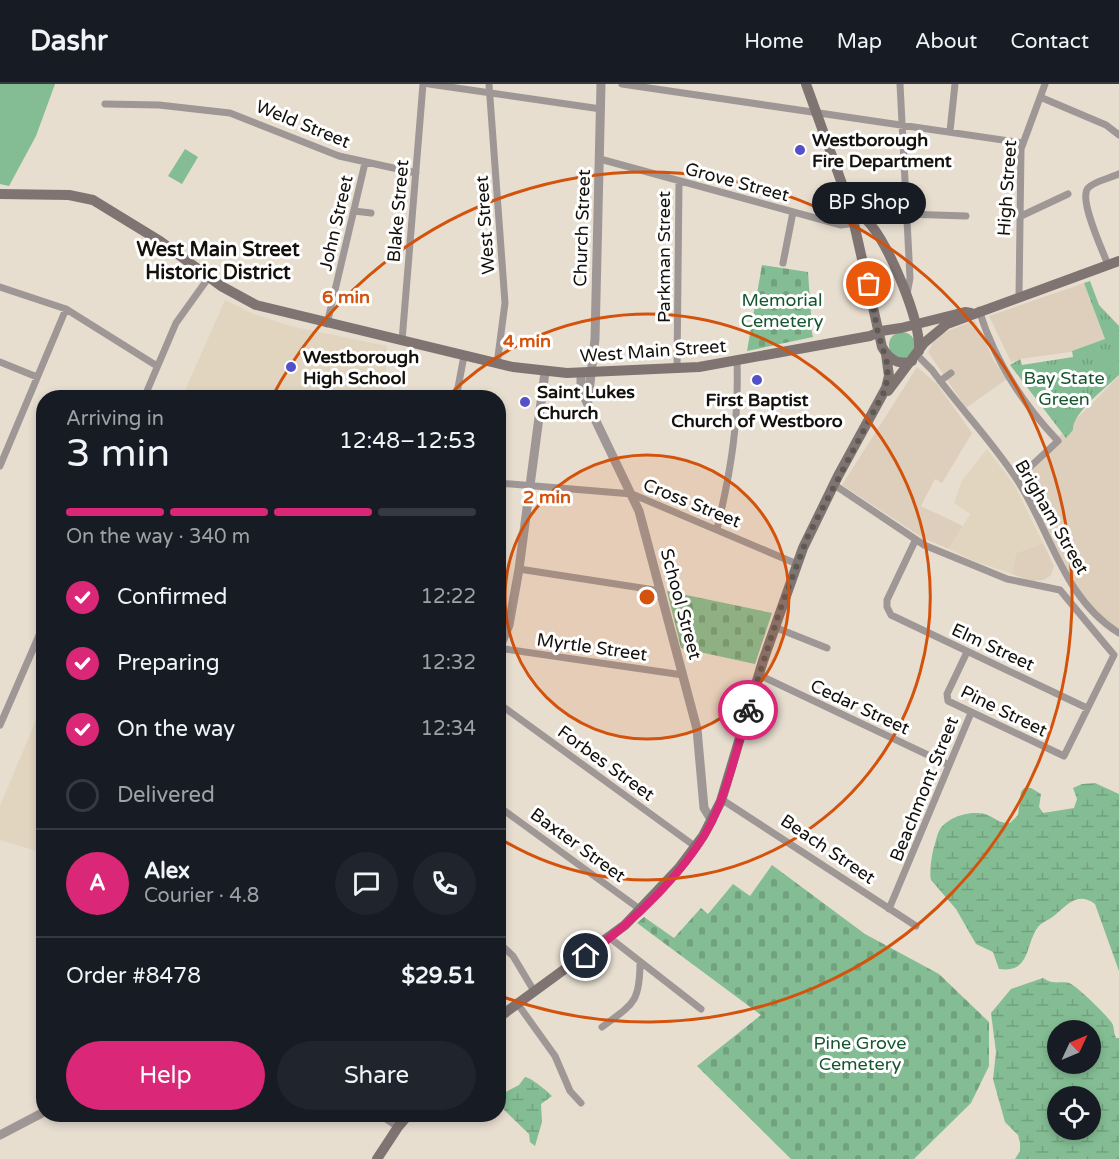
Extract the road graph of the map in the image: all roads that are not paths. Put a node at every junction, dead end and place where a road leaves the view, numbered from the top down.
1 (423, 84) edge
2 (429, 84) edge
3 (489, 84) edge
4 (602, 84) edge
5 (622, 84) edge
6 (806, 84) edge
7 (900, 84) edge
8 (955, 84) edge
9 (1045, 84) edge
10 (489, 92) junction
11 (1040, 97) junction
12 (105, 104) dead end
13 (601, 109) junction
14 (816, 111) junction
15 (901, 124) junction
16 (950, 131) junction
17 (1118, 131) edge
18 (1023, 143) junction
19 (600, 159) junction
20 (365, 163) junction
21 (416, 173) junction
22 (1119, 174) edge
23 (679, 182) junction
24 (0, 194) edge
25 (1068, 195) dead end
26 (850, 206) junction
27 (354, 212) junction
28 (793, 212) junction
29 (372, 213) dead end
30 (905, 214) junction
31 (966, 216) dead end
32 (1019, 217) junction
33 (866, 219) junction
34 (854, 224) junction
35 (783, 263) dead end
36 (1114, 263) edge
37 (209, 277) junction
38 (0, 287) edge
39 (907, 296) junction
40 (1019, 297) junction
41 (911, 308) junction
42 (66, 309) junction
43 (975, 312) junction
44 (934, 319) junction
45 (327, 324) junction
46 (916, 325) junction
47 (900, 328) junction
48 (876, 334) junction
49 (918, 338) junction
50 (402, 341) junction
51 (885, 352) junction
52 (916, 355) junction
53 (464, 356) junction
54 (737, 361) junction
55 (0, 362) edge
56 (497, 364) junction
57 (157, 366) junction
58 (677, 368) junction
59 (545, 372) junction
60 (586, 373) junction
61 (951, 373) dead end
62 (37, 377) junction
63 (940, 381) junction
64 (147, 390) edge
65 (458, 390) edge
66 (882, 398) junction
67 (0, 466) edge
68 (1017, 479) junction
69 (506, 484) edge
70 (833, 484) junction
71 (529, 485) junction
72 (632, 494) junction
73 (717, 529) junction
74 (915, 541) junction
75 (797, 564) junction
76 (519, 569) junction
77 (661, 591) junction
78 (774, 627) junction
79 (506, 632) edge
80 (1119, 633) edge
81 (36, 643) edge
82 (827, 648) dead end
83 (506, 650) edge
84 (967, 652) junction
85 (683, 675) junction
86 (759, 675) junction
87 (1087, 708) junction
88 (506, 709) edge
89 (971, 713) junction
90 (0, 726) edge
91 (949, 765) junction
92 (721, 799) junction
93 (506, 812) edge
94 (712, 821) junction
95 (696, 847) junction
96 (889, 909) junction
97 (641, 910) junction
98 (916, 926) dead end
99 (610, 938) junction
100 (506, 949) edge
101 (640, 962) junction
102 (534, 991) junction
103 (517, 1003) junction
104 (700, 1009) dead end
105 (506, 1011) edge
106 (602, 1027) dead end
107 (581, 1103) dead end
108 (36, 1116) edge
109 (391, 1122) edge
110 (402, 1122) edge
111 (398, 1127) junction
112 (0, 1136) edge
113 (378, 1159) edge

1 - 21 street, Blake Street
2 - 10 street
3 - 10 street, West Street
4 - 13 street, Church Street
5 - 14 street
6 - 14 main road
7 - 15 street
8 - 16 street
9 - 11 street, High Street
10 - 13 street
10 - 56 street, West Street
11 - 17 street
11 - 18 street, High Street
12 - 20 street, Weld Street
13 - 19 street, Church Street
14 - 15 street
14 - 26 main road
15 - 16 street
15 - 30 street
16 - 18 street
18 - 32 street, High Street
19 - 23 street, Grove Street
19 - 60 street, Church Street
20 - 21 street, Weld Street
20 - 27 street, John Street
21 - 50 street, Blake Street
22 - 36 street
23 - 28 street, Grove Street
23 - 58 street, Parkman Street
24 - 37 main road, West Main Street
25 - 32 street
26 - 33 main road
26 - 34 main road
27 - 29 street
27 - 45 street, John Street
28 - 34 street, Grove Street
28 - 35 street
30 - 31 street
30 - 39 street
32 - 40 street, High Street
33 - 34 street, Grove Street
33 - 39 main road
34 - 48 main road
36 - 40 main road
37 - 45 main road, West Main Street
37 - 57 street
38 - 42 street
39 - 41 main road
40 - 43 main road
41 - 44 main road
41 - 46 main road
42 - 57 street
42 - 62 street
43 - 44 main road, West Main Street
43 - 52 main road
43 - 68 street
44 - 46 main road, West Main Street
45 - 50 main road, West Main Street
46 - 47 main road, West Main Street
46 - 49 main road
47 - 48 main road, West Main Street
47 - 49 main road
47 - 51 main road
48 - 51 main road
48 - 54 main road, West Main Street
49 - 52 main road
50 - 53 main road, West Main Street
51 - 52 main road
51 - 66 main road
52 - 63 street, Brigham Street
52 - 66 main road
53 - 56 main road, West Main Street
53 - 65 street
54 - 58 main road, West Main Street
54 - 73 street
55 - 62 street
56 - 59 main road, West Main Street
57 - 64 street
58 - 60 main road, West Main Street
59 - 60 main road, West Main Street
59 - 71 street
60 - 72 street, School Street
61 - 63 street
62 - 67 street
63 - 68 street, Brigham Street
66 - 70 main road
68 - 80 street, Brigham Street
69 - 71 street, Cross Street
70 - 74 street
70 - 75 main road
71 - 72 street, Cross Street
71 - 76 street
72 - 73 street, Cross Street
72 - 77 street, School Street
73 - 75 street, Cross Street
74 - 84 street, Elm Street
74 - 87 street
75 - 78 main road
76 - 77 street
76 - 79 street
77 - 85 street, School Street
78 - 82 street
78 - 86 main road
81 - 90 street
83 - 85 street, Myrtle Street
84 - 87 street, Elm Street
84 - 89 street, Pine Street
85 - 94 street, School Street
86 - 91 street, Cedar Street
86 - 92 main road
87 - 89 street, Pine Street
88 - 95 street, Forbes Street
89 - 91 street, Beachmont Street
91 - 96 street, Beachmont Street
92 - 94 main road
92 - 96 street, Beach Street
93 - 97 street, Baxter Street
94 - 95 main road
95 - 97 main road
96 - 98 street, Beach Street
97 - 99 main road
99 - 101 street
99 - 102 main road
100 - 102 street
101 - 104 street
101 - 106 street
102 - 103 main road
103 - 105 main road
103 - 107 street
108 - 112 street
109 - 111 street
110 - 111 main road
111 - 113 main road

